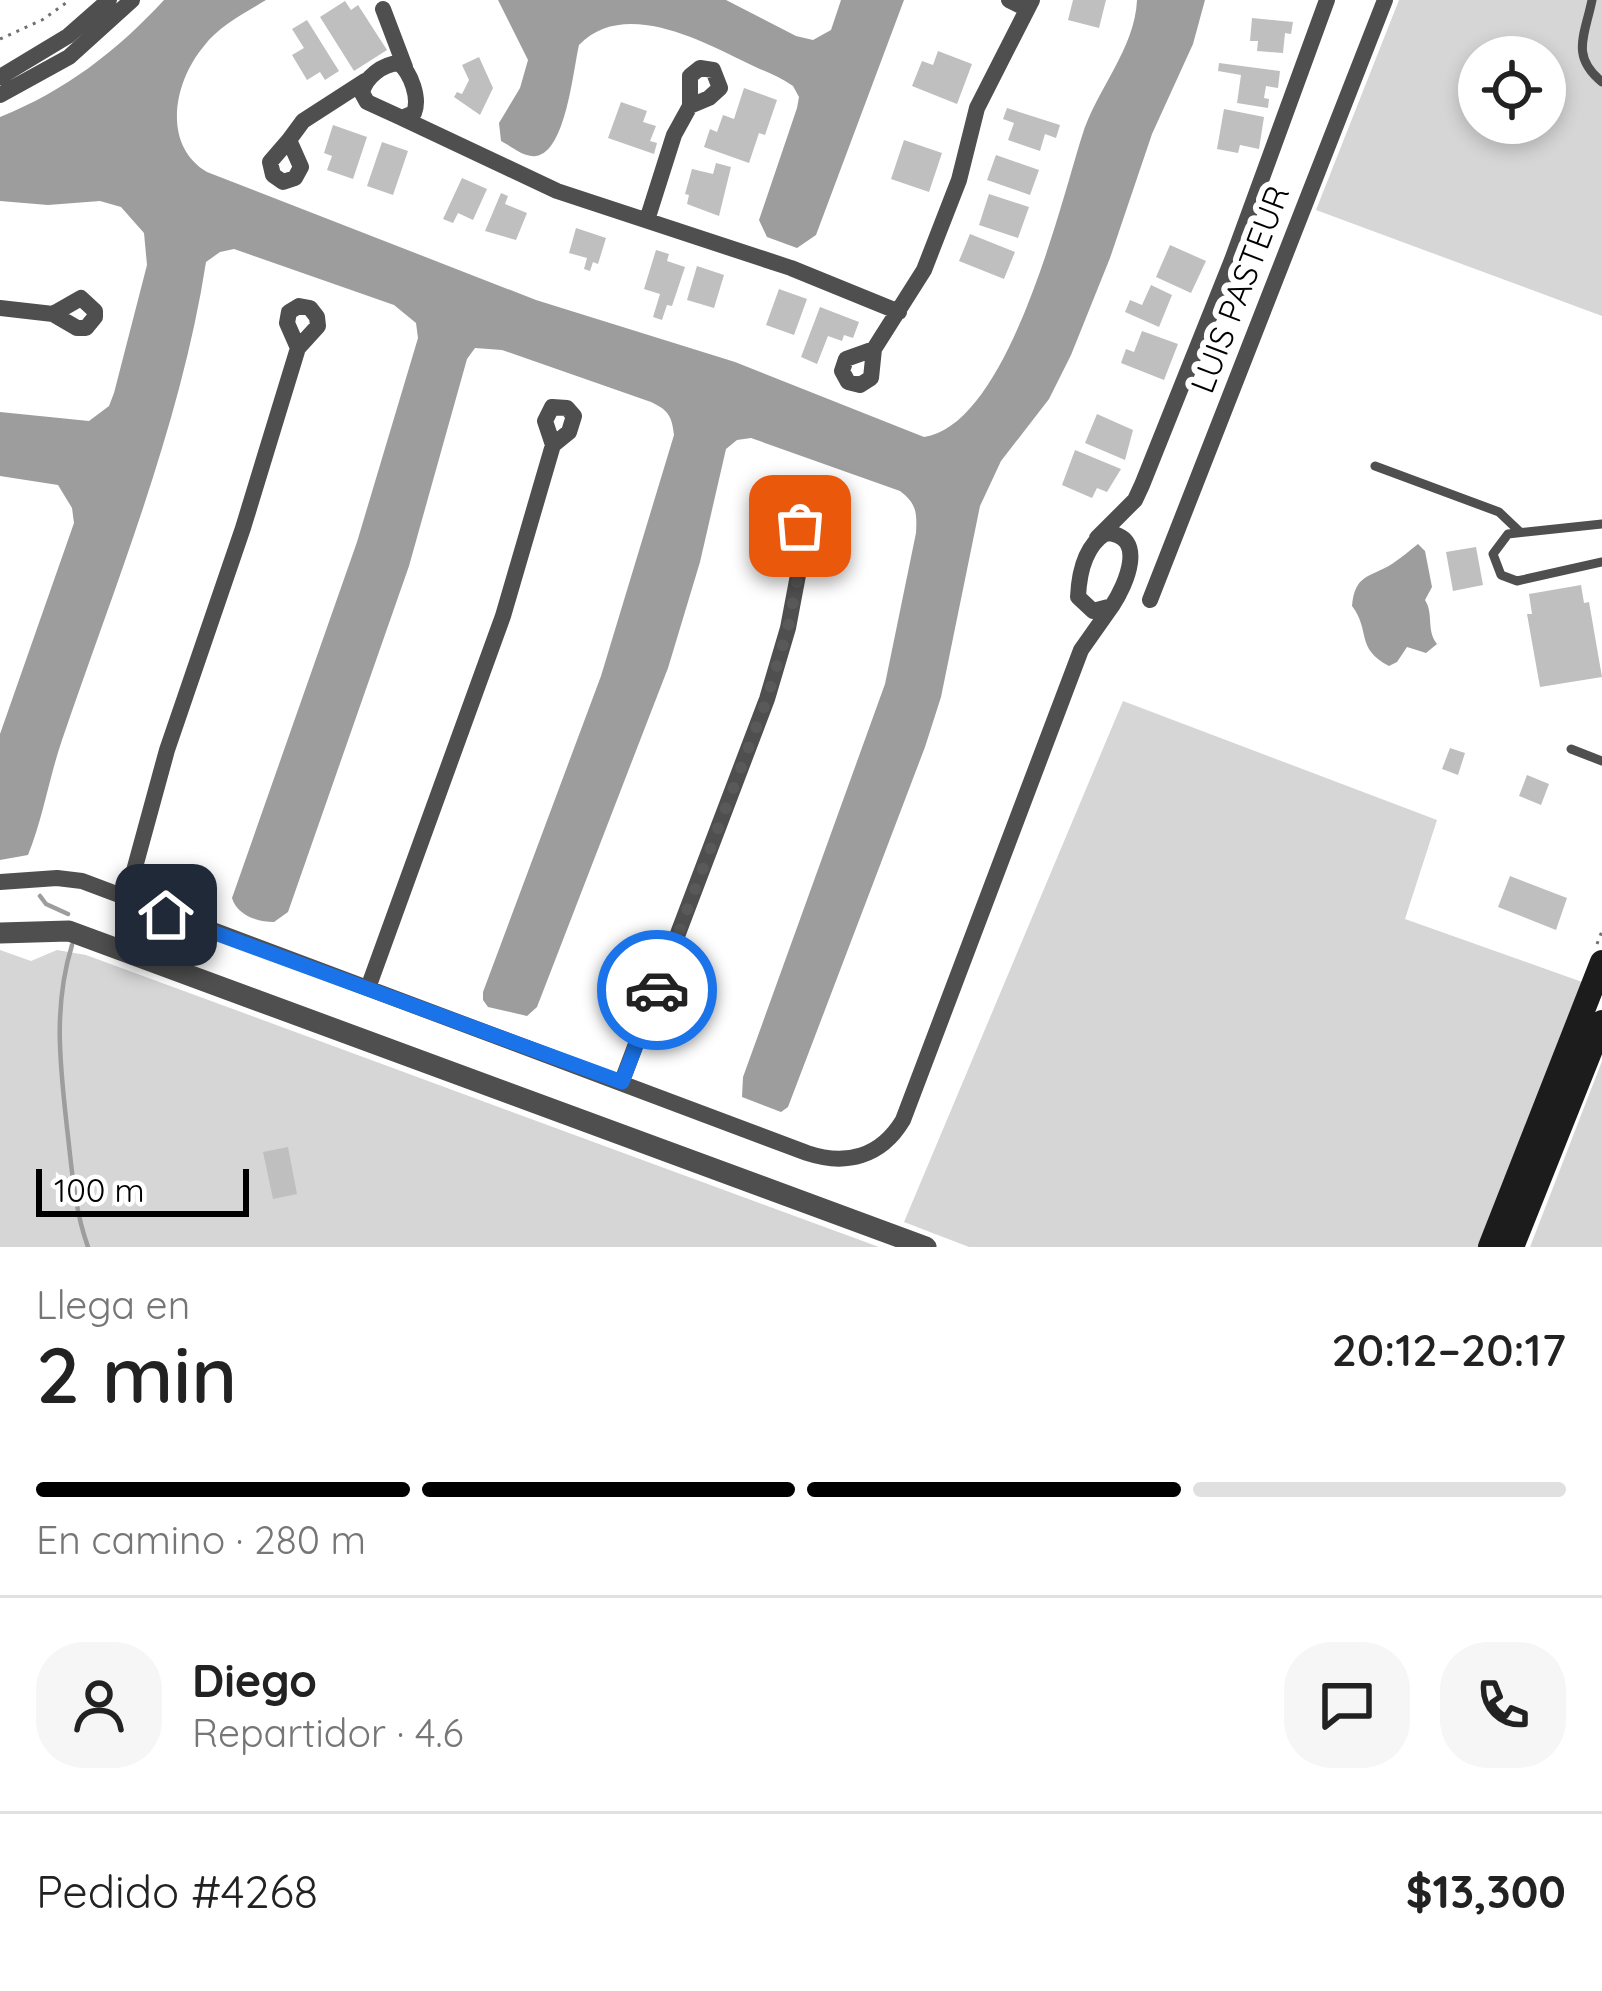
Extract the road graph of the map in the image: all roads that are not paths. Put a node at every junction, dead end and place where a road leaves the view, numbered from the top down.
1 (109, 0) edge
2 (132, 0) edge
3 (1327, 0) edge
4 (1385, 0) edge
5 (1592, 0) edge
6 (381, 3) edge
7 (1022, 3) edge
8 (396, 66) junction
9 (0, 77) edge
10 (366, 81) junction
11 (1602, 82) edge
12 (0, 95) edge
13 (347, 95) junction
14 (417, 99) junction
15 (367, 102) junction
16 (689, 106) dead end
17 (402, 118) junction
18 (429, 128) junction
19 (289, 140) dead end
20 (647, 220) junction
21 (0, 308) edge
22 (898, 312) junction
23 (53, 314) dead end
24 (298, 348) dead end
25 (874, 349) dead end
26 (553, 445) dead end
27 (1375, 466) dead end
28 (1135, 500) junction
29 (1602, 524) edge
30 (1520, 532) junction
31 (805, 538) dead end
32 (1097, 538) junction
33 (1130, 547) junction
34 (1602, 562) edge
35 (1078, 597) junction
36 (1150, 600) dead end
37 (1112, 607) junction
38 (1081, 650) junction
39 (1571, 749) dead end
40 (1602, 761) edge
41 (0, 882) edge
42 (126, 900) junction
43 (0, 933) edge
44 (1602, 962) edge
45 (368, 988) junction
46 (1602, 1023) edge
47 (622, 1082) junction
48 (926, 1247) edge
49 (1490, 1247) edge
50 (1512, 1247) edge

1 - 9 street
2 - 12 street
3 - 28 street
4 - 36 street, LUIS PASTEUR
5 - 11 lane
6 - 8 street
7 - 22 street
8 - 10 street
8 - 14 street
10 - 13 street
10 - 15 street
13 - 15 street
13 - 19 street
14 - 17 street
14 - 18 street
15 - 17 street
16 - 20 street
17 - 18 street
18 - 20 street
20 - 22 street
21 - 23 street
22 - 25 street
24 - 42 street
26 - 45 street
27 - 30 lane
28 - 32 street
28 - 33 street
29 - 30 lane
30 - 34 lane
31 - 47 street
32 - 33 street
32 - 35 street
33 - 37 street
35 - 37 street
35 - 38 street
37 - 38 street
38 - 47 street
39 - 40 lane
41 - 42 street
42 - 45 street
43 - 48 street
44 - 49 main road
45 - 47 street
46 - 50 main road

